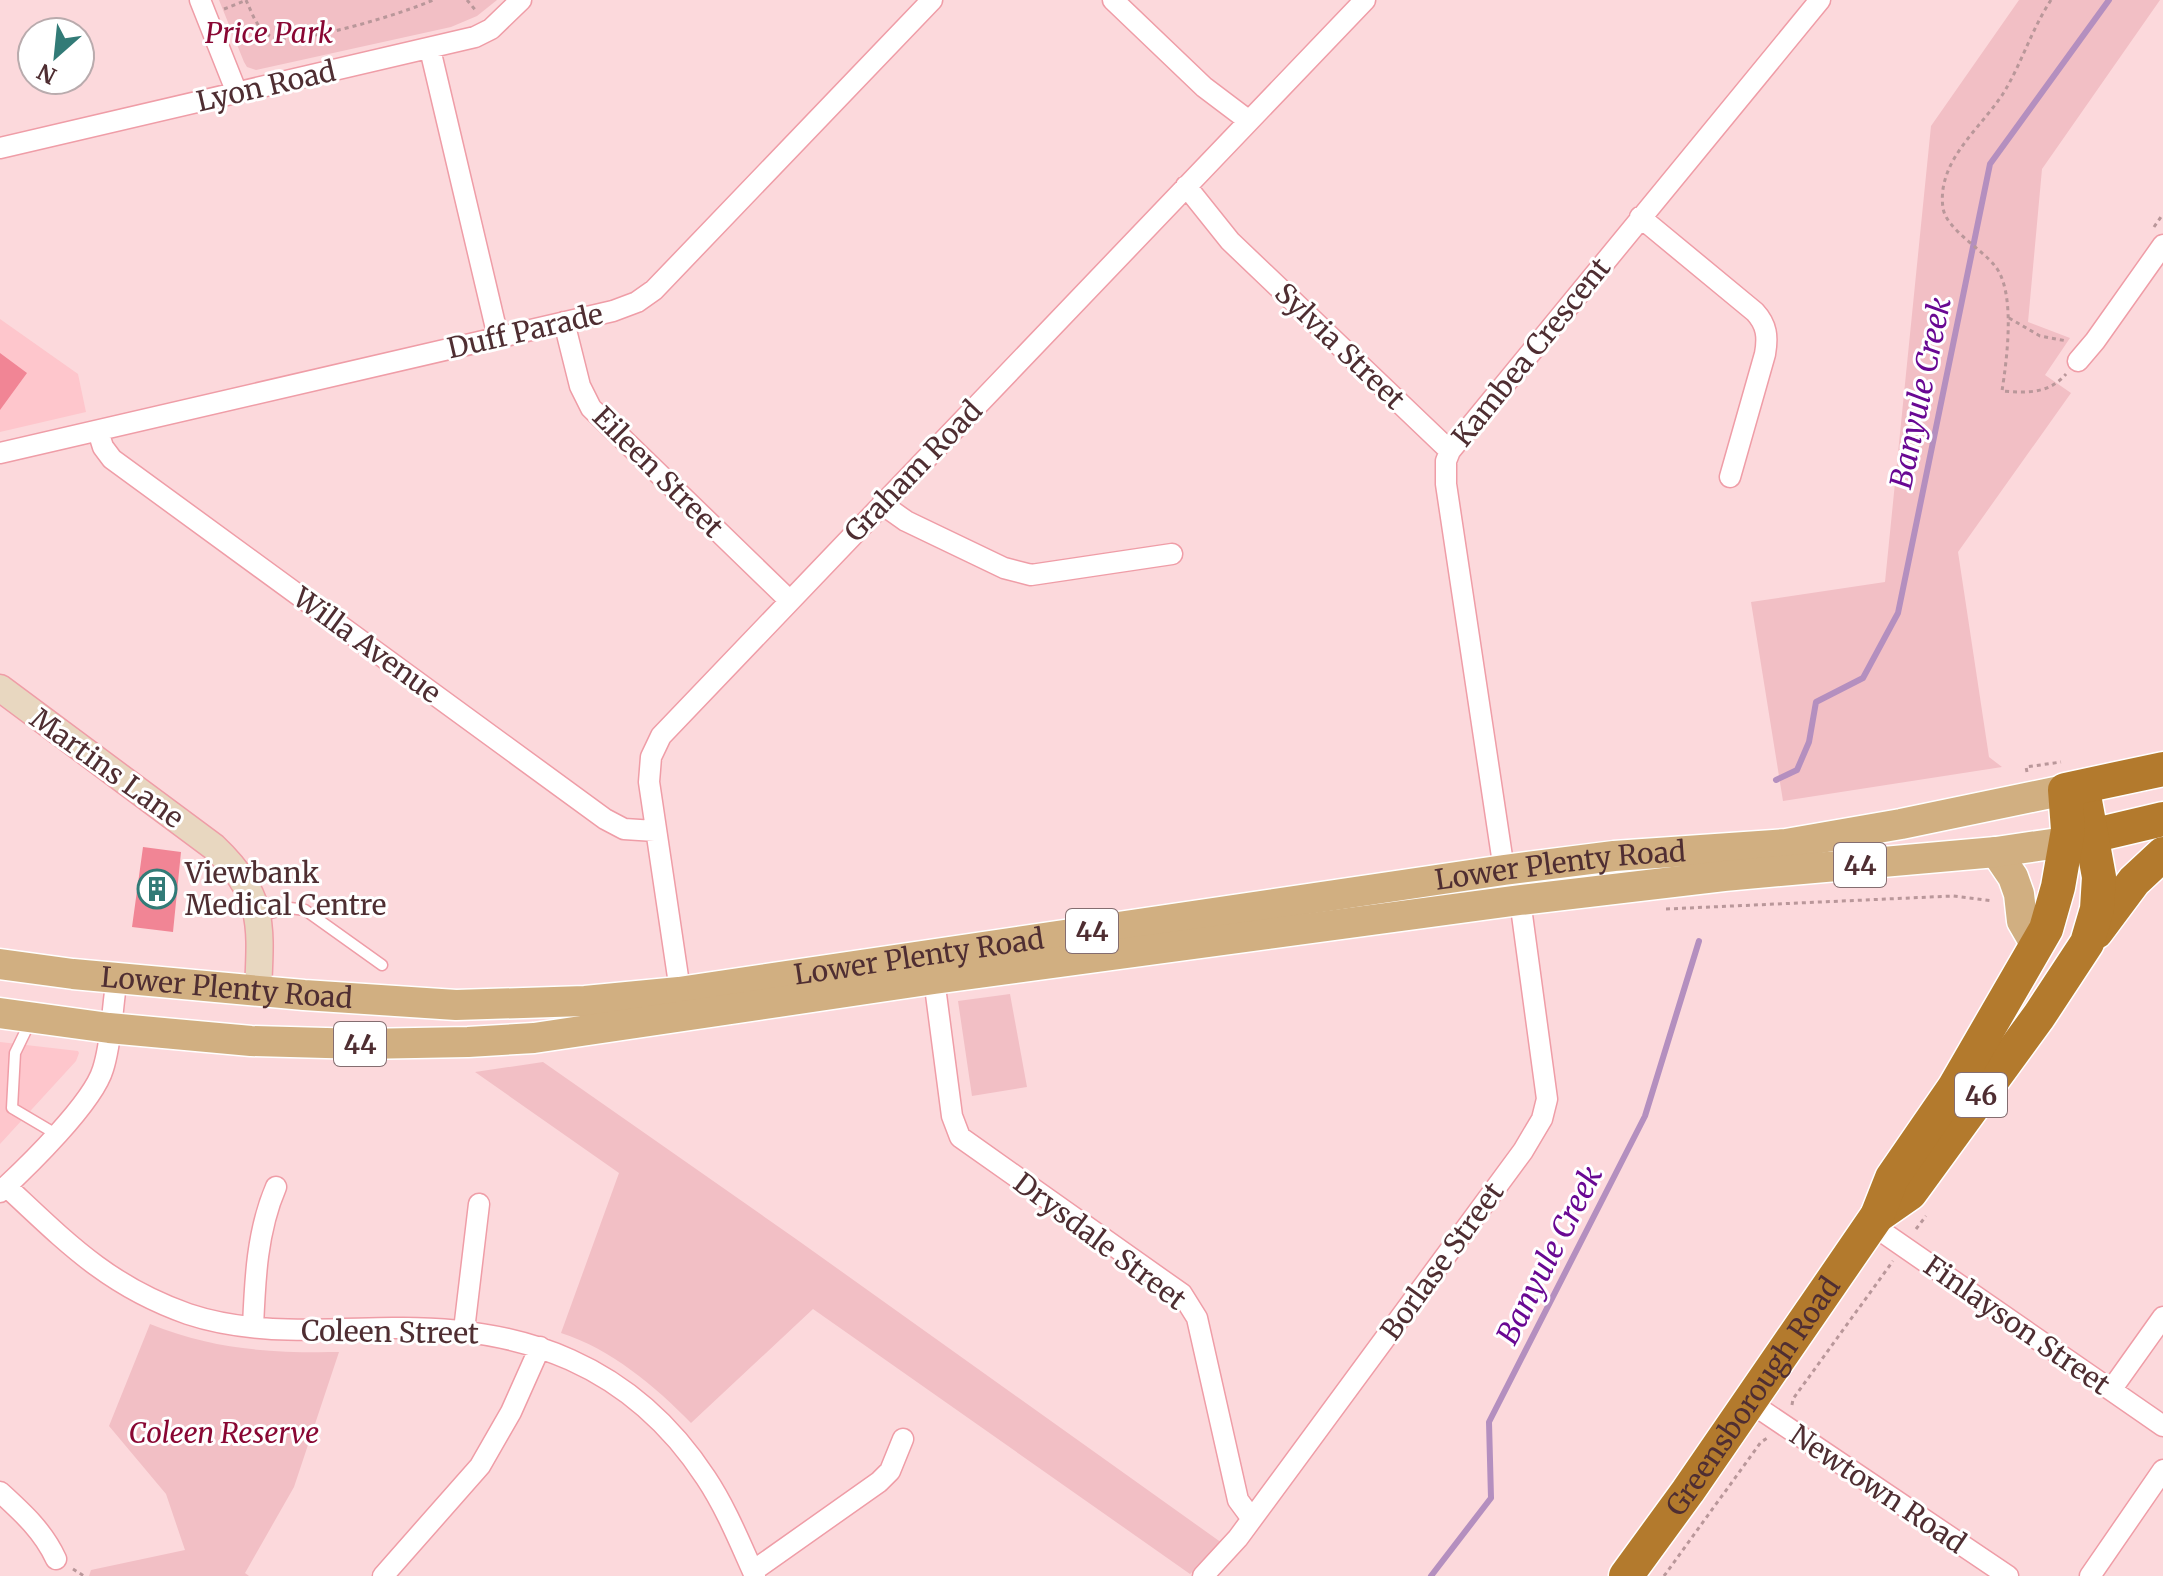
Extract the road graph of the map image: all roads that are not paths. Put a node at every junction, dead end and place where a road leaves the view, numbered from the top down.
1 (200, 0) edge
2 (521, 0) edge
3 (932, 0) edge
4 (1113, 0) edge
5 (1365, 0) edge
6 (1820, 0) edge
7 (430, 49) junction
8 (237, 93) junction
9 (1244, 126) junction
10 (0, 148) edge
11 (1180, 193) junction
12 (1640, 217) junction
13 (2155, 241) edge
14 (564, 322) junction
15 (498, 337) junction
16 (2078, 361) road end
17 (98, 431) junction
18 (1450, 451) junction
19 (0, 453) edge
20 (1730, 477) dead end
21 (882, 504) junction
22 (1172, 554) dead end
23 (790, 601) junction
24 (3, 691) edge
25 (2163, 769) edge
26 (2125, 777) junction
27 (2074, 788) junction
28 (2163, 818) edge
29 (655, 831) junction
30 (2078, 839) junction
31 (1996, 852) junction
32 (2163, 854) edge
33 (1504, 870) junction
34 (1520, 900) junction
35 (259, 916) junction
36 (2037, 947) junction
37 (0, 964) edge
38 (2074, 964) junction
39 (382, 965) dead end
40 (117, 978) junction
41 (934, 979) junction
42 (258, 990) junction
43 (682, 1005) junction
44 (0, 1013) edge
45 (32, 1017) junction
46 (109, 1028) junction
47 (251, 1041) junction
48 (56, 1134) junction
49 (276, 1187) dead end
50 (3, 1189) edge
51 (479, 1204) dead end
52 (1874, 1220) junction
53 (2163, 1317) edge
54 (253, 1327) junction
55 (464, 1330) junction
56 (540, 1347) junction
57 (2111, 1390) junction
58 (1748, 1401) junction
59 (2163, 1426) edge
60 (903, 1439) dead end
61 (2163, 1470) edge
62 (0, 1492) edge
63 (1252, 1519) junction
64 (56, 1559) dead end
65 (754, 1574) edge
66 (383, 1576) edge
67 (1203, 1576) edge
68 (1626, 1576) edge
69 (2008, 1576) edge
70 (2090, 1576) edge

1 - 8 street
2 - 7 street, Lyon Road
3 - 14 street, Duff Parade
4 - 9 street
5 - 9 street, Graham Road
6 - 12 street, Kambea Crescent
7 - 8 street, Lyon Road
7 - 15 street
8 - 10 street, Lyon Road
9 - 11 street, Graham Road
11 - 18 street, Sylvia Street
11 - 21 street, Graham Road
12 - 18 street, Kambea Crescent
12 - 20 street
13 - 16 street
14 - 15 street, Duff Parade
14 - 23 street, Eileen Street
15 - 17 street, Duff Parade
17 - 19 street, Duff Parade
17 - 29 street, Willa Avenue
18 - 33 street, Kambea Crescent
21 - 22 street
21 - 23 street, Graham Road
23 - 29 street, Graham Road
24 - 35 street, Martins Lane
25 - 26 highway, Lower Plenty Road / 44
26 - 27 highway, Lower Plenty Road / 44
26 - 28 highway
27 - 30 highway, Greensborough Road / 46
27 - 33 main road, Lower Plenty Road / 44
28 - 30 highway, Lower Plenty Road / 44
29 - 43 street, Graham Road
30 - 31 main road, Lower Plenty Road / 44
30 - 36 highway, Greensborough Road / 46
30 - 38 highway, Greensborough Road / 46
31 - 34 main road, Lower Plenty Road / 44
31 - 36 main road
32 - 38 highway, 46
33 - 43 main road, Lower Plenty Road / 44
34 - 41 main road, Lower Plenty Road / 44
34 - 63 street, Borlase Street
35 - 39 lane
35 - 42 street, Martins Lane
36 - 52 highway, Greensborough Road / 46
37 - 40 main road, Lower Plenty Road / 44
38 - 52 highway, Greensborough Road / 46
40 - 42 main road, Lower Plenty Road / 44
40 - 46 street
41 - 43 main road, Lower Plenty Road / 44
41 - 63 street, Drysdale Street
42 - 43 main road, Lower Plenty Road / 44
42 - 47 main road
43 - 47 main road, Lower Plenty Road / 44
44 - 45 main road, Lower Plenty Road / 44
45 - 46 main road, Lower Plenty Road / 44
45 - 48 lane
46 - 47 main road, Lower Plenty Road / 44
46 - 48 street
48 - 50 street
49 - 54 street
50 - 54 street, Coleen Street
51 - 55 street
52 - 57 street, Finlayson Street
52 - 58 highway, Greensborough Road / 46
53 - 57 street
54 - 55 street, Coleen Street
55 - 56 street, Coleen Street
56 - 65 street, Coleen Street
56 - 66 street
57 - 59 street, Finlayson Street
58 - 68 highway, Greensborough Road / 46
58 - 69 street, Newtown Road
60 - 65 street
61 - 70 street
62 - 64 street
63 - 67 street, Borlase Street

